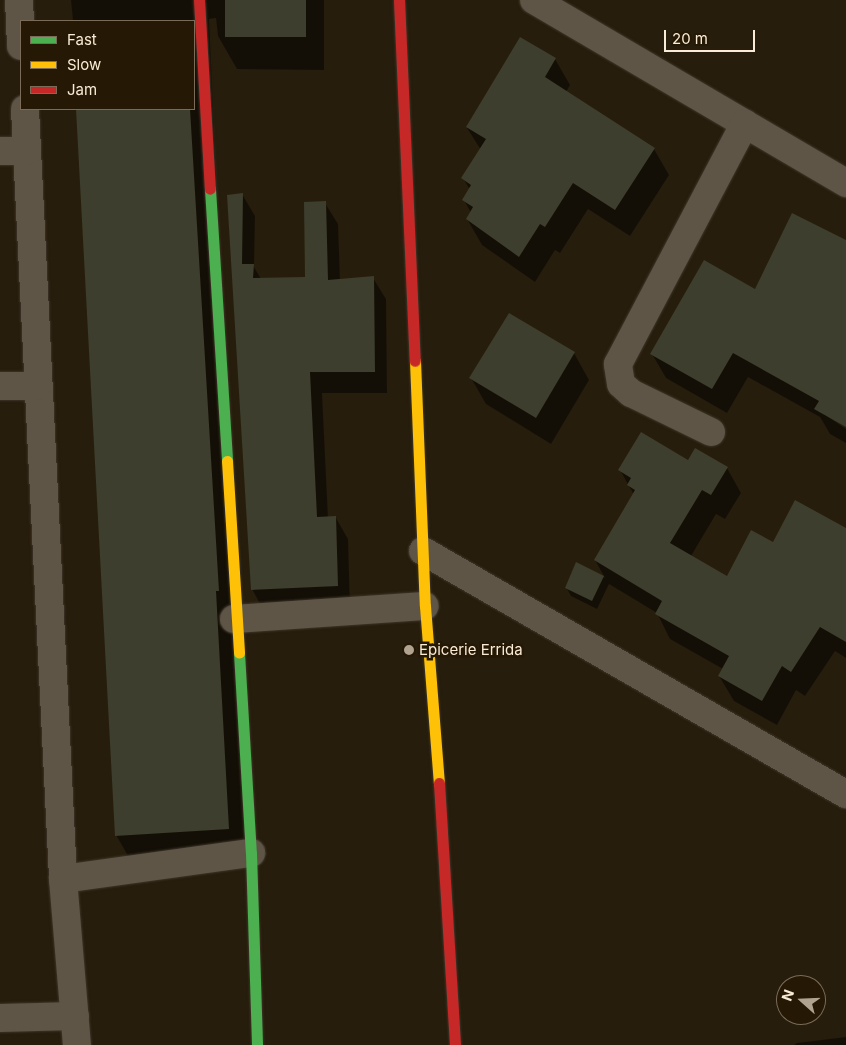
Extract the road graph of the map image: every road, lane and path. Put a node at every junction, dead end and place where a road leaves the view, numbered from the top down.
1 (19, 0) edge
2 (199, 0) edge
3 (399, 0) edge
4 (534, 0) edge
5 (20, 23) edge
6 (25, 110) edge
7 (745, 123) junction
8 (0, 151) edge
9 (27, 151) junction
10 (846, 183) edge
11 (0, 386) edge
12 (37, 386) junction
13 (711, 432) dead end
14 (423, 552) junction
15 (425, 606) junction
16 (234, 619) junction
17 (846, 794) edge
18 (251, 853) junction
19 (63, 879) junction
20 (75, 1016) junction
21 (0, 1018) edge
22 (77, 1045) edge
23 (257, 1045) edge
24 (455, 1045) edge

1 - 5 street
2 - 16 street
3 - 14 street
4 - 7 street
6 - 9 street
7 - 10 street
7 - 13 street
8 - 9 street
9 - 12 street
11 - 12 street
12 - 19 street
14 - 15 street
14 - 17 street
15 - 16 street
15 - 24 street
16 - 18 street
18 - 19 street
18 - 23 street
19 - 20 street
20 - 21 street
20 - 22 street

